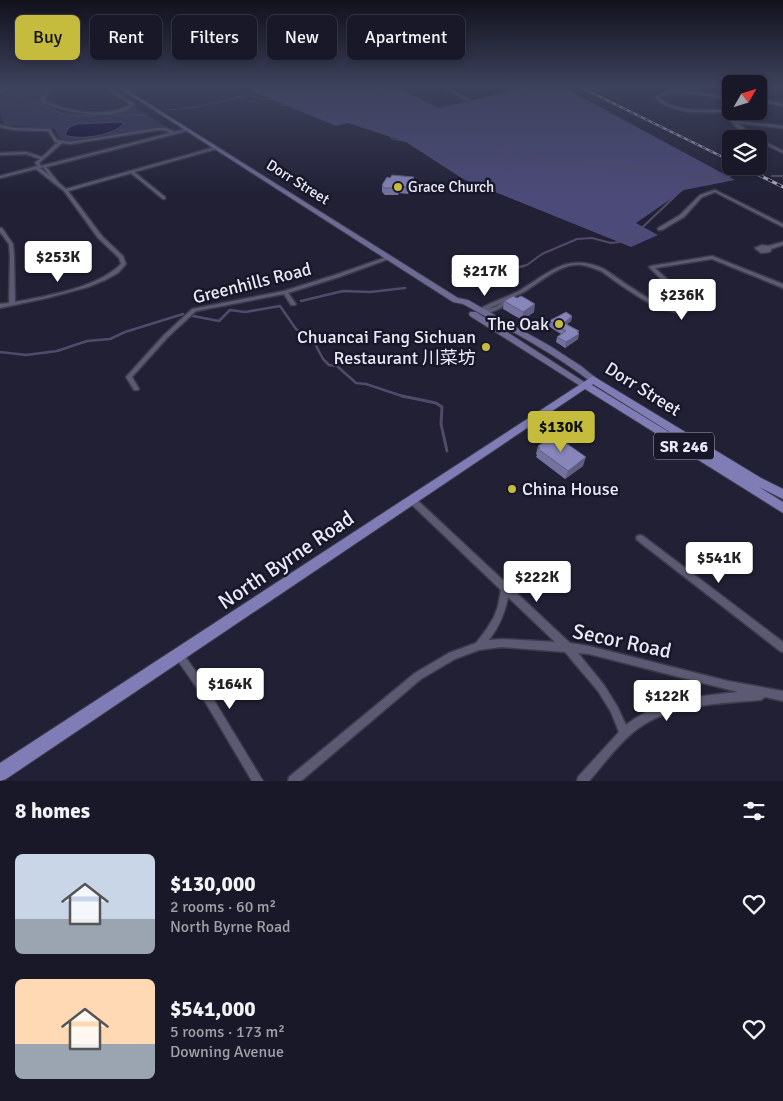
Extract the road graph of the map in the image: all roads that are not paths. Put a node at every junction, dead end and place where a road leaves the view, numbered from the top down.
1 (178, 123) edge
2 (735, 123) edge
3 (742, 123) edge
4 (750, 125) junction
5 (0, 126) edge
6 (783, 128) edge
7 (188, 130) junction
8 (742, 130) joint
9 (174, 133) junction
10 (61, 142) junction
11 (767, 144) edge
12 (216, 148) junction
13 (783, 152) edge
14 (0, 155) edge
15 (41, 158) junction
16 (36, 163) junction
17 (40, 167) junction
18 (134, 170) junction
19 (0, 178) edge
20 (58, 184) junction
21 (65, 190) junction
22 (164, 198) dead end
23 (783, 226) edge
24 (660, 229) dead end
25 (0, 230) edge
26 (783, 243) edge
27 (768, 248) dead end
28 (389, 258) junction
29 (783, 286) edge
30 (285, 292) junction
31 (459, 301) junction
32 (12, 304) junction
33 (293, 304) dead end
34 (0, 306) edge
35 (484, 312) junction
36 (589, 382) junction
37 (136, 389) dead end
38 (783, 494) edge
39 (412, 500) junction
40 (783, 508) edge
41 (640, 538) dead end
42 (505, 590) junction
43 (479, 646) junction
44 (567, 647) junction
45 (783, 648) edge
46 (179, 655) junction
47 (766, 694) junction
48 (783, 696) edge
49 (624, 734) junction
50 (0, 773) edge
51 (258, 781) edge
52 (293, 781) edge
53 (582, 781) edge

1 - 7 main road, Dorr Street / SR 246
2 - 8 street
3 - 4 street
4 - 6 street
4 - 8 street
5 - 10 street
7 - 9 street
7 - 12 main road, Dorr Street / SR 246
9 - 10 street
9 - 17 street
10 - 15 street
11 - 13 street
12 - 18 street
12 - 28 main road, Dorr Street / SR 246
14 - 15 street
14 - 16 street
15 - 16 street
16 - 17 street
17 - 19 street
17 - 20 street
17 - 20 street
18 - 21 street
18 - 22 street
20 - 21 street
21 - 32 street
23 - 24 street
25 - 32 street
26 - 27 street
28 - 30 street, Greenhills Road
28 - 31 main road, Dorr Street / SR 246
29 - 35 street
30 - 33 street
30 - 37 street, Greenhills Road
31 - 35 main road, Dorr Street / SR 246
31 - 36 main road, Dorr Street / SR 246
32 - 34 street
35 - 36 main road, Dorr Street / SR 246
36 - 38 main road, Dorr Street / SR 246
36 - 39 main road, North Byrne Road
36 - 40 main road, Dorr Street / SR 246
39 - 42 street
39 - 46 main road, North Byrne Road
41 - 45 street
42 - 43 street
42 - 44 street
43 - 44 street, Secor Road
43 - 52 street, Secor Road
44 - 47 street, Secor Road
44 - 49 street
46 - 50 main road, North Byrne Road
46 - 51 street
47 - 48 street, Secor Road
47 - 49 street
49 - 53 street

